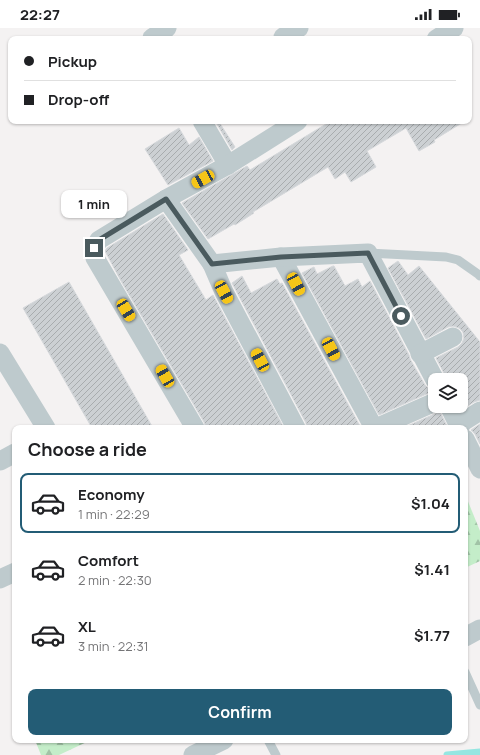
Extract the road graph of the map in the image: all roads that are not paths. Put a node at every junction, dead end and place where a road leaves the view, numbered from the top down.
1 (454, 28) edge
2 (441, 36) edge
3 (204, 124) edge
4 (293, 124) edge
5 (228, 165) junction
6 (166, 199) junction
7 (368, 253) junction
8 (281, 257) junction
9 (212, 264) junction
10 (480, 276) edge
11 (453, 337) dead end
12 (0, 354) edge
13 (420, 354) junction
14 (431, 373) edge
15 (428, 405) edge
16 (480, 412) edge
17 (452, 413) edge
18 (44, 425) edge
19 (193, 425) edge
20 (294, 425) edge
21 (373, 425) edge
22 (382, 425) edge
23 (458, 425) edge
24 (467, 425) edge
25 (468, 445) edge
26 (12, 455) edge
27 (0, 461) edge
28 (480, 469) edge
29 (12, 573) edge
30 (0, 579) edge
31 (480, 629) edge
32 (468, 635) edge
33 (468, 679) edge
34 (480, 705) edge
35 (218, 743) edge
36 (270, 743) edge
37 (193, 755) edge
38 (276, 755) edge

1 - 2 street
3 - 5 street
4 - 5 street
5 - 6 street
6 - 9 street
6 - 19 street
7 - 8 street
7 - 10 lane
7 - 13 street
8 - 9 street
8 - 21 street
9 - 20 street
11 - 13 street
12 - 18 street
13 - 14 street
15 - 22 street
16 - 24 street
17 - 23 street
25 - 28 street
26 - 27 street
29 - 30 street
31 - 32 street
33 - 34 lane
35 - 37 street
36 - 38 lane

